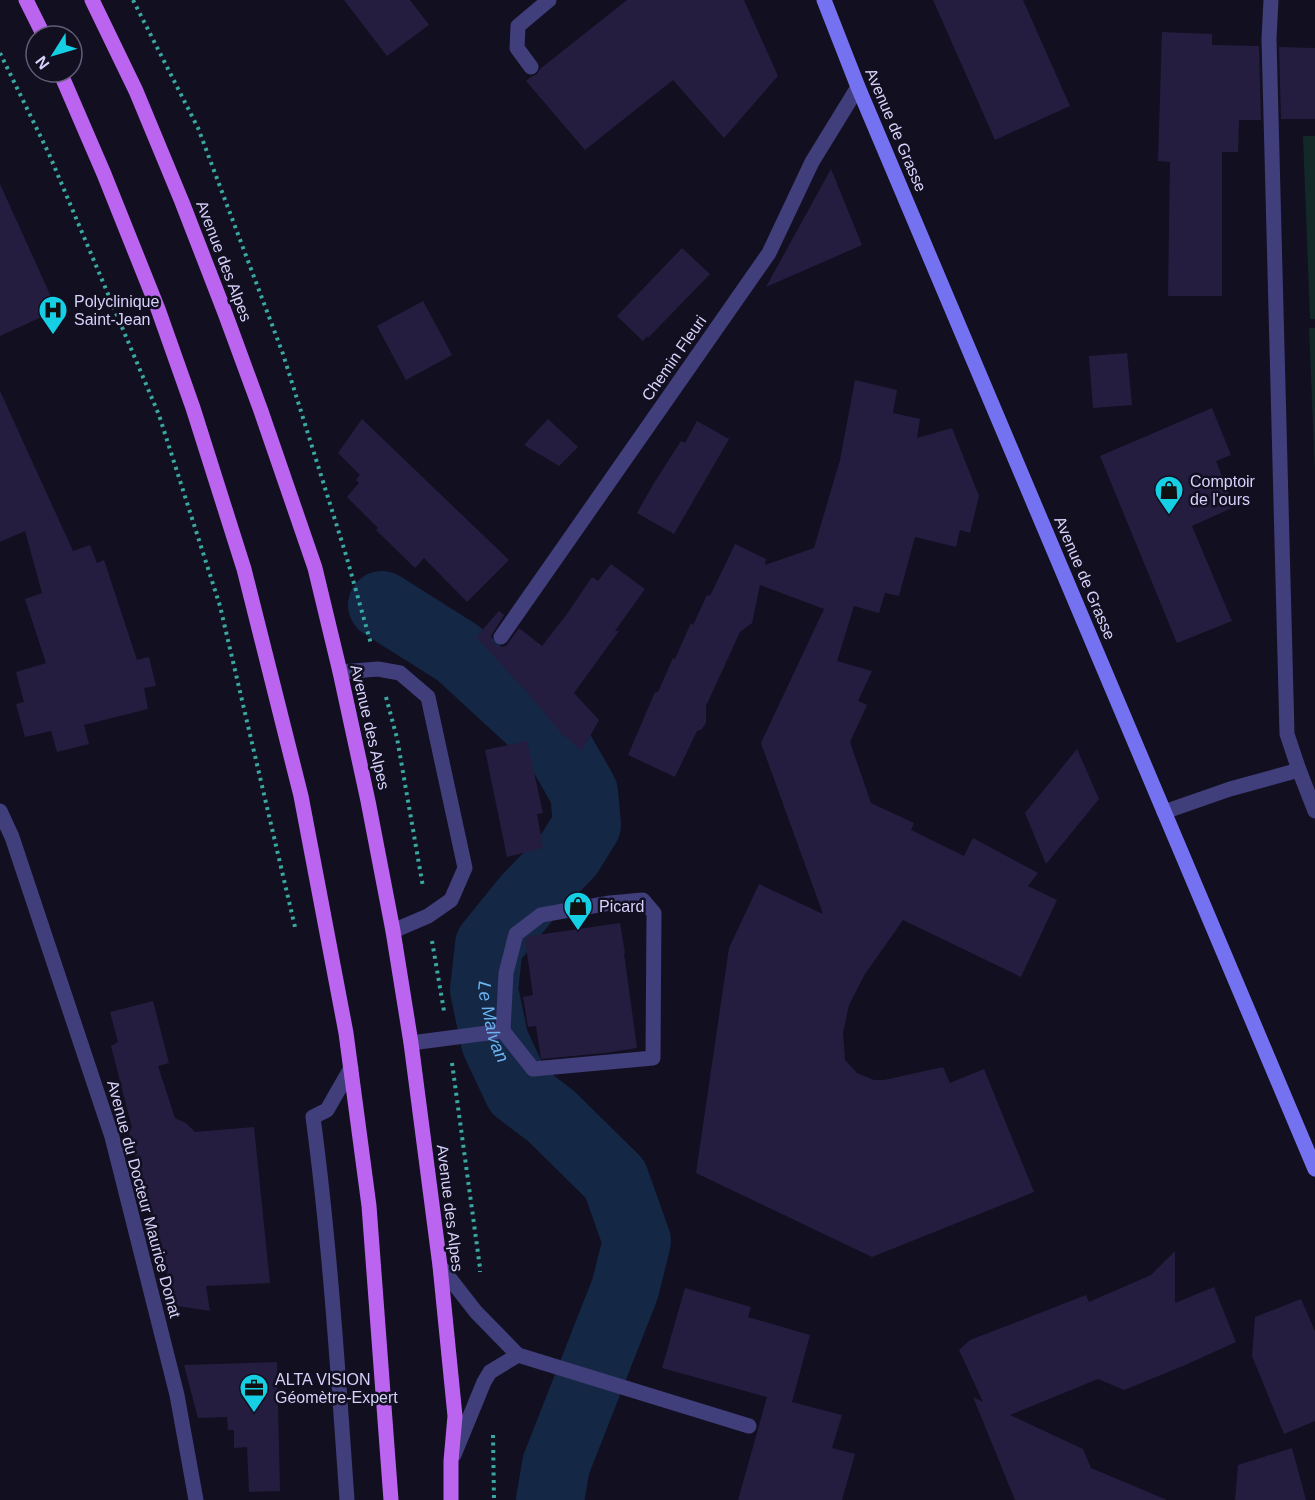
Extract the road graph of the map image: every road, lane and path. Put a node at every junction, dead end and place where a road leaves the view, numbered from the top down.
1 (26, 0) edge
2 (92, 0) edge
3 (549, 0) edge
4 (824, 0) edge
5 (1271, 0) edge
6 (38, 24) edge
7 (0, 53) edge
8 (531, 67) dead end
9 (65, 84) edge
10 (858, 87) junction
11 (501, 637) dead end
12 (340, 672) junction
13 (1299, 770) junction
14 (0, 811) edge
15 (1315, 811) edge
16 (1164, 812) junction
17 (393, 931) junction
18 (298, 937) dead end
19 (503, 1031) junction
20 (411, 1043) junction
21 (351, 1068) junction
22 (1315, 1169) edge
23 (440, 1266) junction
24 (518, 1355) junction
25 (749, 1426) dead end
26 (451, 1461) junction
27 (196, 1500) edge
28 (347, 1500) edge
29 (391, 1500) edge
30 (451, 1500) edge

1 - 6 main road
2 - 12 main road, Avenue des Alpes
3 - 8 street
4 - 10 main road, Avenue de Grasse
5 - 13 street
7 - 18 path
9 - 21 main road
10 - 11 street, Chemin Fleuri
10 - 16 main road, Avenue de Grasse
12 - 17 main road, Avenue des Alpes
12 - 17 street
13 - 15 street
13 - 16 street
14 - 27 street, Avenue du Docteur Maurice Donat
16 - 22 main road, Avenue de Grasse
17 - 20 main road, Avenue des Alpes
19 - 19 street
19 - 20 street
20 - 23 main road, Avenue des Alpes
21 - 28 street
21 - 29 main road
23 - 24 street
23 - 26 main road, Avenue des Alpes
24 - 25 street
24 - 26 street
26 - 30 main road, Avenue des Alpes

